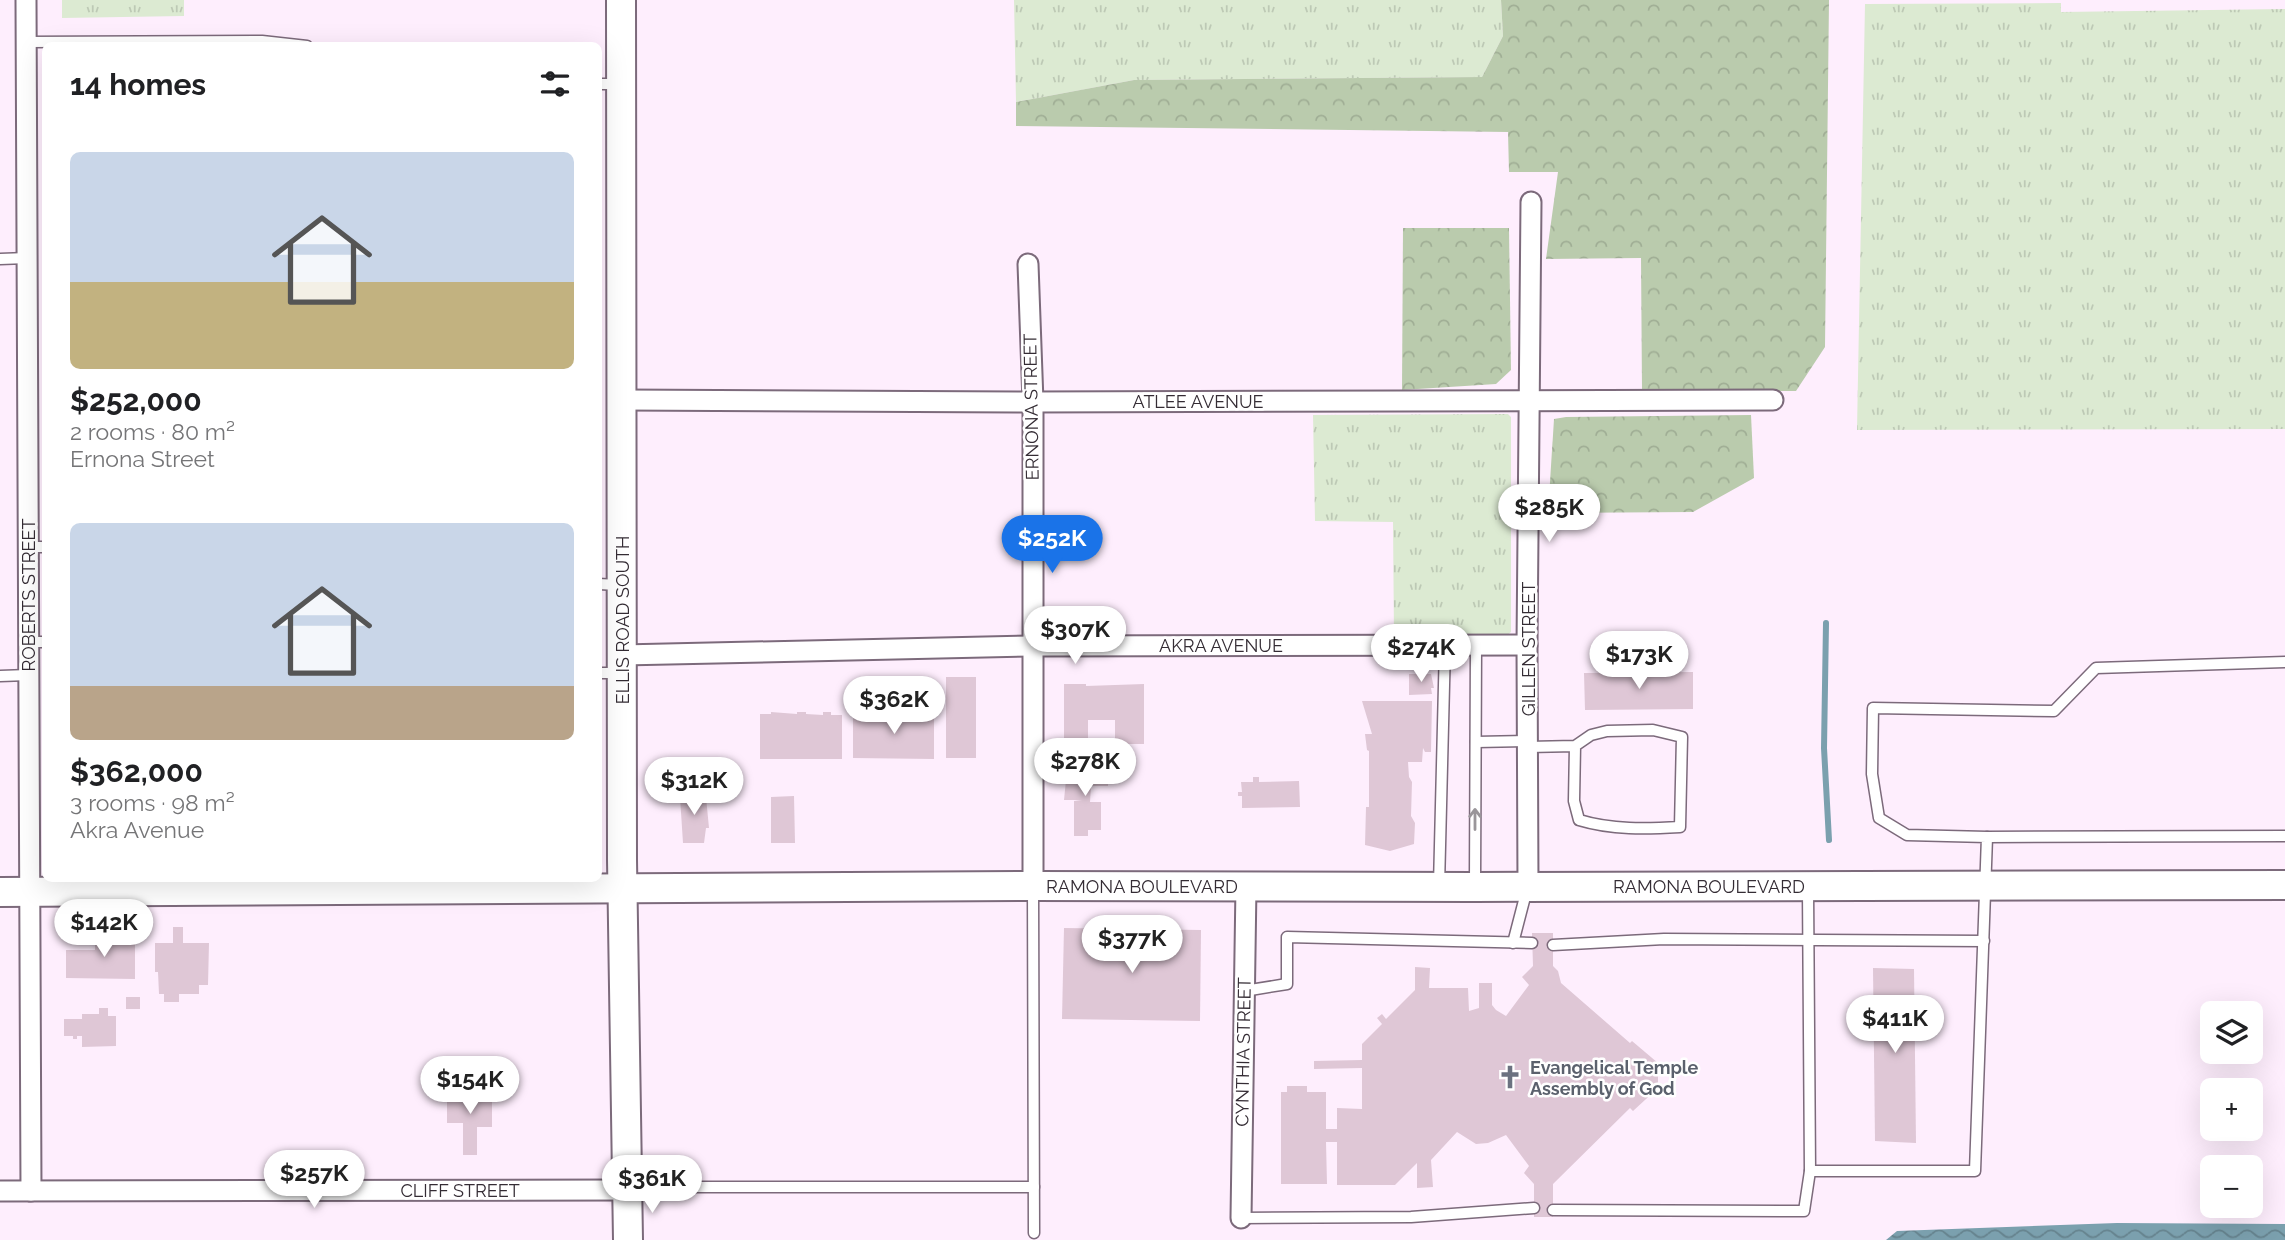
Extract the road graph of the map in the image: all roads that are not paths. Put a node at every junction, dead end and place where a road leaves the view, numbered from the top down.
1 (26, 0) edge
2 (621, 0) edge
3 (26, 42) junction
4 (271, 42) edge
5 (610, 84) edge
6 (1531, 202) dead end
7 (27, 258) junction
8 (0, 259) edge
9 (1028, 264) dead end
10 (1531, 399) junction
11 (623, 400) junction
12 (1773, 400) dead end
13 (1033, 402) junction
14 (36, 547) edge
15 (610, 584) edge
16 (37, 642) edge
17 (1445, 645) junction
18 (1476, 645) junction
19 (1527, 645) junction
20 (1031, 646) junction
21 (2285, 662) edge
22 (614, 667) edge
23 (28, 675) junction
24 (0, 676) edge
25 (1476, 742) junction
26 (1528, 744) junction
27 (1575, 746) junction
28 (2285, 835) edge
29 (1987, 837) junction
30 (2285, 885) edge
31 (1033, 886) junction
32 (1247, 886) junction
33 (1808, 886) junction
34 (1439, 887) junction
35 (1475, 887) junction
36 (1528, 887) junction
37 (1986, 887) junction
38 (623, 888) junction
39 (0, 892) edge
40 (29, 892) junction
41 (1807, 940) junction
42 (1984, 941) junction
43 (1513, 943) junction
44 (1532, 943) dead end
45 (1553, 945) dead end
46 (1244, 991) junction
47 (1810, 1171) junction
48 (1034, 1187) junction
49 (627, 1190) junction
50 (0, 1191) edge
51 (31, 1191) junction
52 (1534, 1208) dead end
53 (1553, 1210) dead end
54 (1241, 1218) joint
55 (1034, 1233) dead end
56 (628, 1240) edge

1 - 3 street, ROBERTS STREET
2 - 5 street, ELLIS ROAD SOUTH
3 - 4 lane
3 - 7 street, ROBERTS STREET
5 - 11 street, ELLIS ROAD SOUTH
6 - 10 street, GILLEN STREET
7 - 8 lane
7 - 14 street, ROBERTS STREET
9 - 13 street, ERNONA STREET
10 - 12 street, ATLEE AVENUE
10 - 13 street, ATLEE AVENUE
10 - 19 street, GILLEN STREET
11 - 13 street, ATLEE AVENUE
11 - 15 street, ELLIS ROAD SOUTH
13 - 20 street, ERNONA STREET
14 - 16 street, ROBERTS STREET
15 - 22 street, ELLIS ROAD SOUTH
16 - 23 street, ROBERTS STREET
17 - 18 street, AKRA AVENUE
17 - 20 street, AKRA AVENUE
17 - 34 lane
18 - 19 street, AKRA AVENUE
18 - 25 lane
19 - 26 street, GILLEN STREET
20 - 22 street, AKRA AVENUE
20 - 31 street, ERNONA STREET
21 - 29 lane
22 - 38 street, ELLIS ROAD SOUTH
23 - 24 lane
23 - 40 street, ROBERTS STREET
25 - 26 lane
35 -> 25 lane
26 - 27 lane
26 - 36 street, GILLEN STREET
27 - 27 lane
28 - 29 lane
29 - 37 lane
30 - 37 street, RAMONA BOULEVARD
31 - 32 street, RAMONA BOULEVARD
31 - 38 street, RAMONA BOULEVARD
31 - 48 lane
32 - 34 street, RAMONA BOULEVARD
32 - 46 street, CYNTHIA STREET
33 - 36 street, RAMONA BOULEVARD
33 - 37 street, RAMONA BOULEVARD
33 - 41 lane
34 - 35 street, RAMONA BOULEVARD
35 - 36 street, RAMONA BOULEVARD
36 - 43 lane
37 - 42 lane
38 - 40 street, RAMONA BOULEVARD
38 - 49 street, ELLIS ROAD SOUTH
39 - 40 street, RAMONA BOULEVARD
40 - 51 street, ROBERTS STREET
41 - 42 lane
41 - 45 lane
41 - 47 lane
42 - 47 lane
43 - 44 lane
43 - 46 lane
46 - 54 street, CYNTHIA STREET
47 - 53 lane
48 - 49 lane
48 - 55 lane
49 - 51 street, CLIFF STREET
49 - 56 street, ELLIS ROAD SOUTH
50 - 51 street, CLIFF STREET
52 - 54 lane

